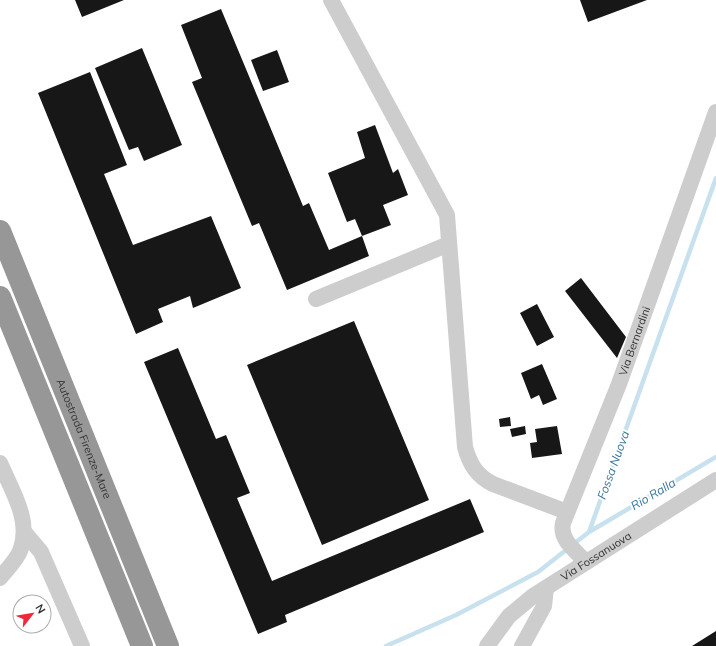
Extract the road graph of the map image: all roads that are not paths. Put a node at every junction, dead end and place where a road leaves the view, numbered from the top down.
1 (331, 0) edge
2 (716, 112) edge
3 (0, 231) edge
4 (449, 244) junction
5 (0, 297) edge
6 (316, 299) dead end
7 (0, 464) edge
8 (716, 480) edge
9 (567, 512) junction
10 (25, 533) junction
11 (577, 553) junction
12 (0, 578) edge
13 (546, 588) junction
14 (82, 646) edge
15 (142, 646) edge
16 (168, 646) edge
17 (487, 646) edge
18 (522, 646) edge

1 - 4 street
2 - 9 street, Via Bernardini
3 - 16 highway, Autostrada Firenze-Mare
4 - 6 street
4 - 9 street
5 - 15 highway
7 - 10 street
8 - 11 street, Via Fossanuova
9 - 11 street, Via Bernardini
10 - 12 street
10 - 14 street
11 - 13 street, Via Fossanuova
13 - 17 street, Via Fossanuova
13 - 18 street

